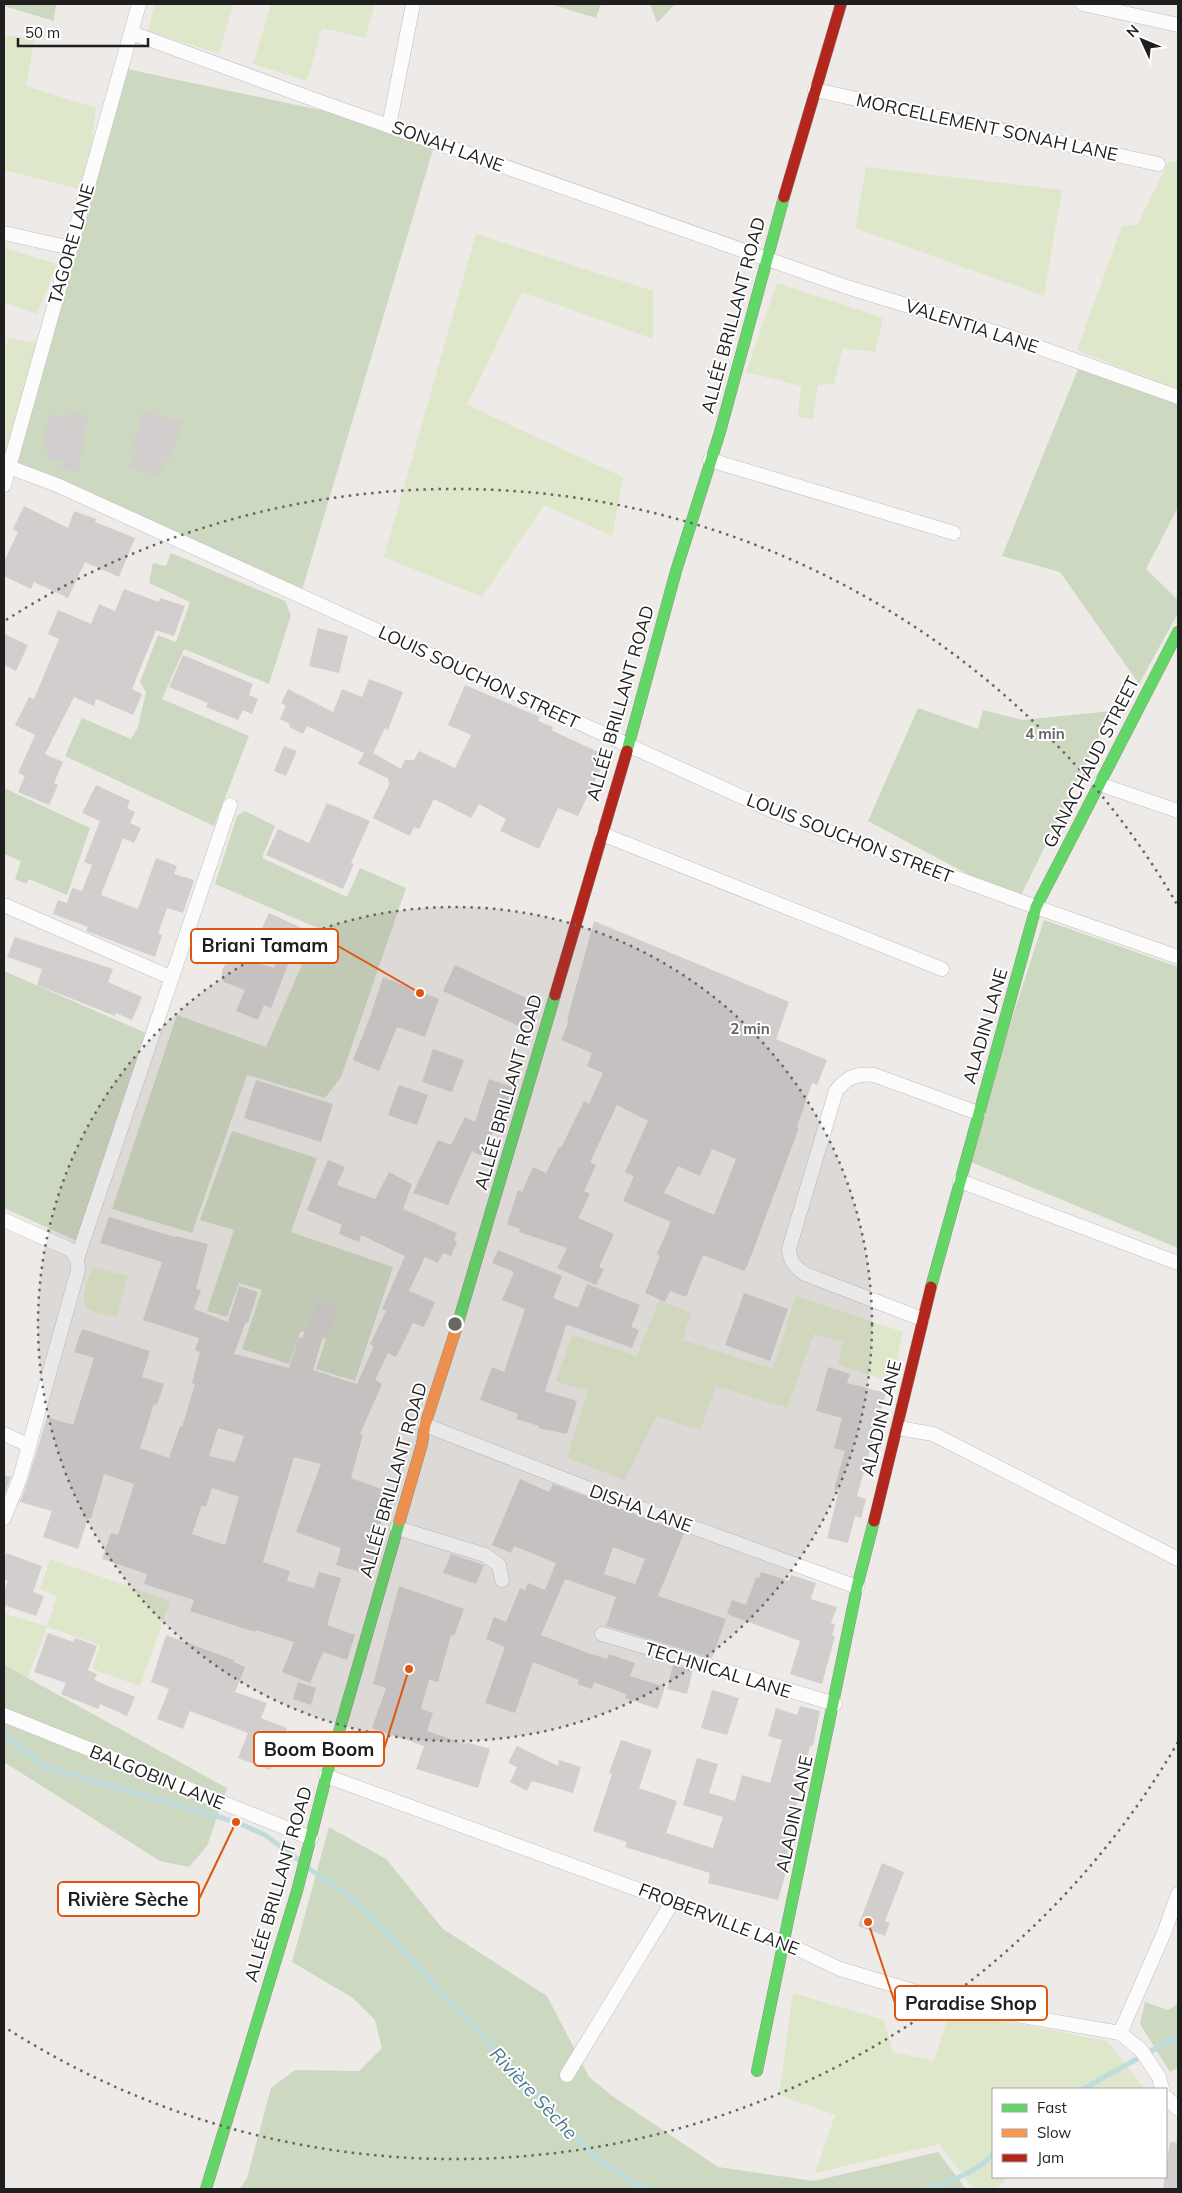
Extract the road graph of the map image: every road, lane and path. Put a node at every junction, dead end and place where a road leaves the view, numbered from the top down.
1 (139, 4) edge
2 (413, 4) edge
3 (840, 4) edge
4 (1083, 4) edge
5 (1178, 25) edge
6 (132, 33) junction
7 (815, 90) junction
8 (390, 126) junction
9 (1158, 164) dead end
10 (4, 233) edge
11 (70, 250) junction
12 (770, 260) junction
13 (1178, 397) edge
14 (710, 460) junction
15 (9, 467) junction
16 (4, 485) edge
17 (954, 532) dead end
18 (1178, 632) edge
19 (628, 746) junction
20 (1099, 784) junction
21 (230, 805) dead end
22 (1178, 811) edge
23 (602, 834) junction
24 (4, 905) edge
25 (1036, 908) junction
26 (1178, 956) edge
27 (942, 969) dead end
28 (172, 978) junction
29 (978, 1113) junction
30 (960, 1180) junction
31 (4, 1220) edge
32 (77, 1259) junction
33 (1178, 1263) edge
34 (922, 1319) junction
35 (425, 1425) junction
36 (898, 1428) junction
37 (4, 1434) edge
38 (28, 1445) junction
39 (4, 1518) edge
40 (397, 1528) junction
41 (1178, 1559) edge
42 (502, 1580) dead end
43 (857, 1587) junction
44 (602, 1634) dead end
45 (835, 1704) junction
46 (4, 1715) edge
47 (326, 1776) junction
48 (310, 1841) junction
49 (1178, 1894) edge
50 (673, 1901) junction
51 (785, 1943) junction
52 (1120, 2033) junction
53 (757, 2071) dead end
54 (567, 2075) dead end
55 (1162, 2088) edge
56 (1167, 2097) edge
57 (1178, 2110) edge
58 (206, 2189) edge

1 - 6 street, TAGORE LANE
2 - 8 street
3 - 7 main road, ALLÉE BRILLANT ROAD
4 - 5 street
6 - 8 street, SONAH LANE
6 - 11 street, TAGORE LANE
7 - 9 street, MORCELLEMENT SONAH LANE
7 - 12 main road, ALLÉE BRILLANT ROAD
8 - 12 street, SONAH LANE
10 - 11 street
11 - 15 street, TAGORE LANE
12 - 13 street, VALENTIA LANE
12 - 14 main road, ALLÉE BRILLANT ROAD
14 - 17 street
14 - 19 main road, ALLÉE BRILLANT ROAD
15 - 16 street, TAGORE LANE
15 - 19 street, LOUIS SOUCHON STREET
18 - 20 main road, GANACHAUD STREET
19 - 23 main road, ALLÉE BRILLANT ROAD
19 - 25 street, LOUIS SOUCHON STREET
20 - 22 street
20 - 25 main road, GANACHAUD STREET
21 - 28 street
23 - 27 street
23 - 35 main road, ALLÉE BRILLANT ROAD
24 - 28 street
25 - 26 street, LOUIS SOUCHON STREET
25 - 29 main road, ALADIN LANE
28 - 32 street
29 - 30 main road, ALADIN LANE
29 - 34 street
30 - 33 street
30 - 34 main road, ALADIN LANE
31 - 32 street
32 - 38 street
34 - 36 main road, ALADIN LANE
35 - 40 main road, ALLÉE BRILLANT ROAD
35 - 43 street, DISHA LANE
36 - 41 street
36 - 43 main road, ALADIN LANE
37 - 38 street
38 - 39 street
40 - 42 street
40 - 47 main road, ALLÉE BRILLANT ROAD
43 - 45 main road, ALADIN LANE
44 - 45 street, TECHNICAL LANE
45 - 51 main road, ALADIN LANE
46 - 48 street, BALGOBIN LANE
47 - 48 main road, ALLÉE BRILLANT ROAD
47 - 50 street, FROBERVILLE LANE
48 - 58 main road, ALLÉE BRILLANT ROAD
49 - 52 street
50 - 51 street, FROBERVILLE LANE
50 - 54 street
51 - 52 street, FROBERVILLE LANE
51 - 53 main road, ALADIN LANE
52 - 55 street
56 - 57 street

